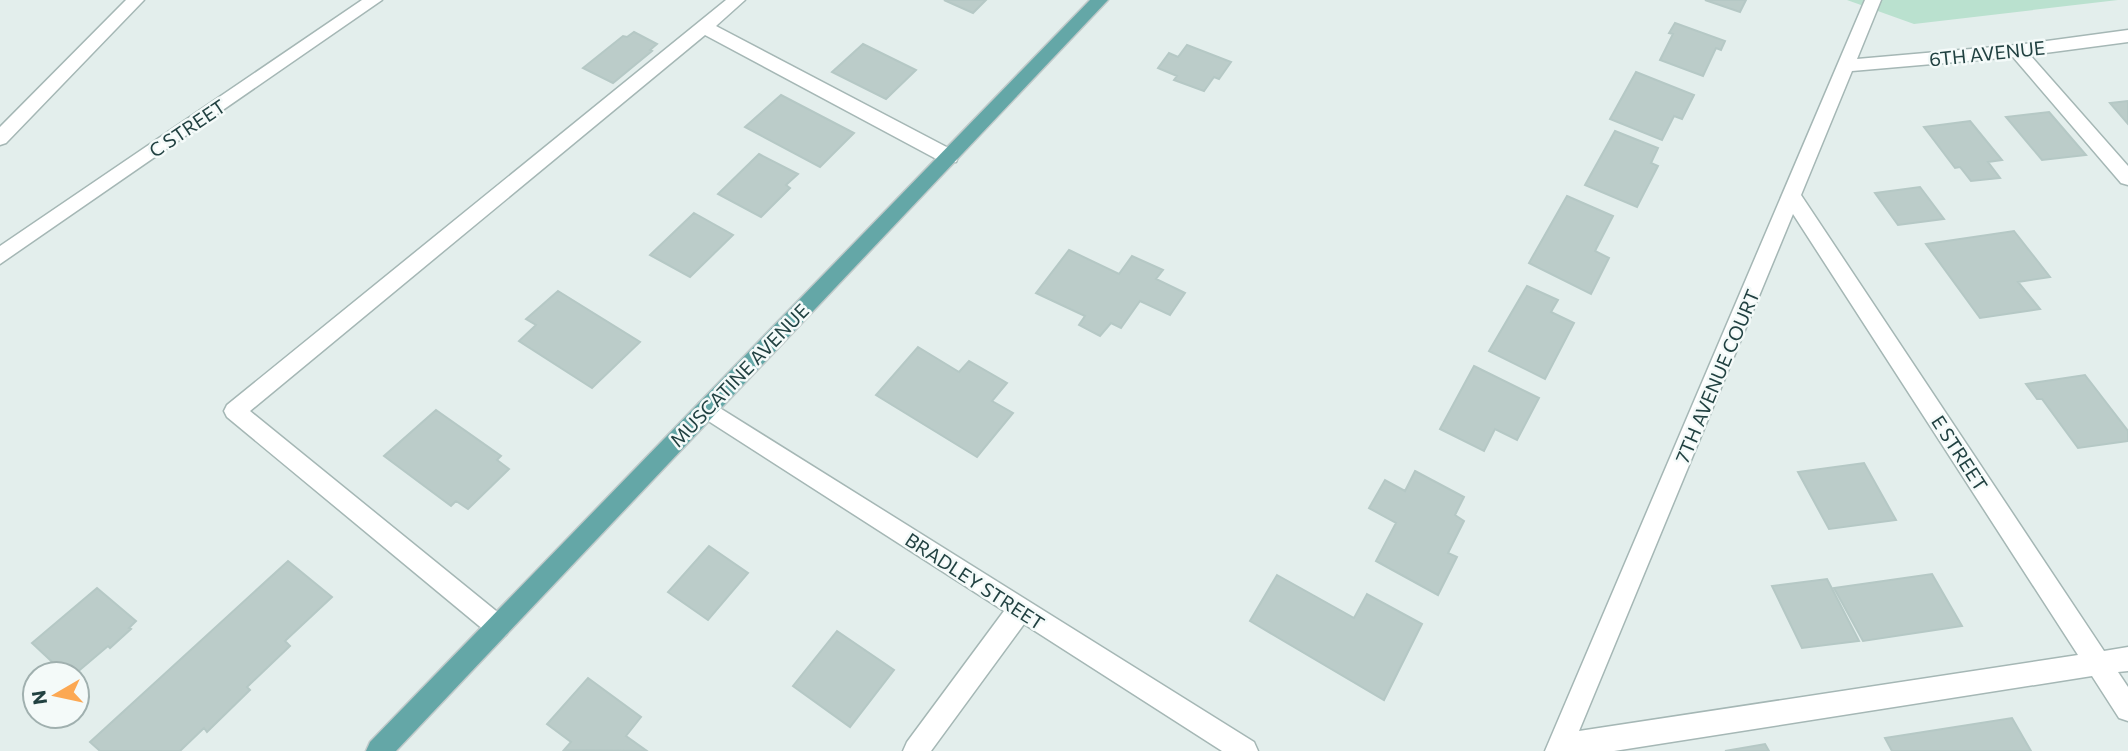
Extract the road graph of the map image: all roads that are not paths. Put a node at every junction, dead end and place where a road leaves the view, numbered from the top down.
1 (136, 0) edge
2 (374, 0) edge
3 (737, 0) edge
4 (1100, 0) edge
5 (1873, 0) edge
6 (704, 27) junction
7 (2128, 36) edge
8 (2017, 51) junction
9 (1846, 66) junction
10 (0, 138) edge
11 (950, 157) junction
12 (2128, 178) edge
13 (1792, 197) junction
14 (0, 256) edge
15 (707, 409) junction
16 (1020, 609) junction
17 (498, 627) junction
18 (2128, 659) edge
19 (2098, 663) junction
20 (2128, 709) edge
21 (1558, 749) edge
22 (379, 751) edge
23 (916, 751) edge
24 (1245, 751) edge

1 - 10 street
2 - 14 street, C STREET
3 - 6 street
4 - 11 main road, MUSCATINE AVENUE
5 - 9 street, 7TH AVENUE COURT
6 - 11 street
6 - 17 street
7 - 8 street, 6TH AVENUE
8 - 9 street, 6TH AVENUE
8 - 12 street
9 - 13 street, 7TH AVENUE COURT
11 - 15 main road, MUSCATINE AVENUE
13 - 19 street, E STREET
13 - 21 street, 7TH AVENUE COURT
15 - 16 street, BRADLEY STREET
15 - 17 main road, MUSCATINE AVENUE
16 - 23 street
16 - 24 street, BRADLEY STREET
17 - 22 main road, MUSCATINE AVENUE
18 - 19 street
19 - 20 street, E STREET
19 - 21 street

